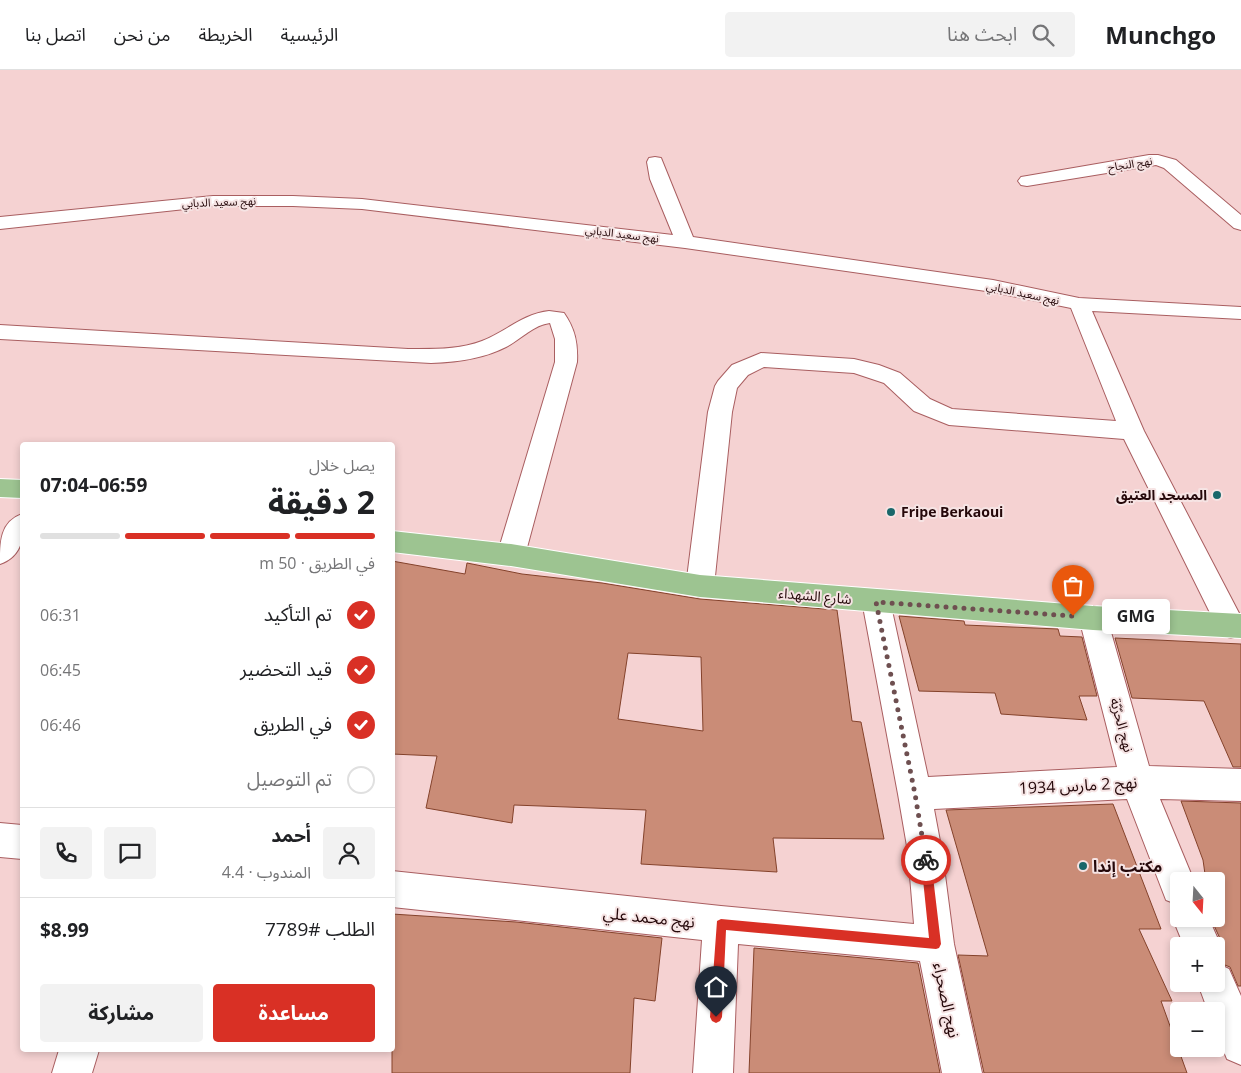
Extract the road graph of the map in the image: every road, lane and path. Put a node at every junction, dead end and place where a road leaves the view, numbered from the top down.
1 (655, 162) dead end
2 (1027, 181) dead end
3 (0, 223) edge
4 (1241, 224) edge
5 (685, 242) junction
6 (1079, 304) junction
7 (1241, 312) edge
8 (0, 332) edge
9 (1132, 431) junction
10 (0, 488) edge
11 (20, 489) edge
12 (20, 527) edge
13 (395, 541) edge
14 (0, 554) edge
15 (511, 555) junction
16 (700, 586) junction
17 (876, 602) junction
18 (1093, 618) junction
19 (1236, 626) edge
20 (1138, 782) junction
21 (1241, 785) edge
22 (915, 794) junction
23 (0, 840) edge
24 (20, 842) edge
25 (1173, 872) edge
26 (395, 888) edge
27 (721, 924) junction
28 (936, 944) junction
29 (1220, 992) edge
30 (1241, 1045) edge
31 (78, 1052) edge
32 (72, 1073) edge
33 (713, 1073) edge
34 (962, 1073) edge

1 - 5 street
2 - 4 street, نهج النجاح
3 - 5 street, نهج سعيد الدبابي
5 - 6 street, نهج سعيد الدبابي
6 - 7 street, نهج سعيد الدبابي
6 - 9 street
8 - 15 street
9 - 16 street
9 - 19 street
10 - 11 main road
12 - 14 street
13 - 15 main road, شارع الشهداء
15 - 16 main road, شارع الشهداء
16 - 17 main road, شارع الشهداء
17 - 18 main road, شارع الشهداء
17 - 22 street, نهج الصحراء
18 - 19 main road, شارع الشهداء
18 - 20 street, نهج الحرّيّة
20 - 21 street, نهج 2 مارس 1934
20 - 22 street, نهج 2 مارس 1934
20 - 25 street, نهج الحرّيّة
22 - 28 street, نهج الصحراء
23 - 24 street
26 - 27 street, نهج محمد علي
27 - 28 street, نهج محمد علي
27 - 33 street
28 - 34 street, نهج الصحراء
29 - 30 street
31 - 32 street

